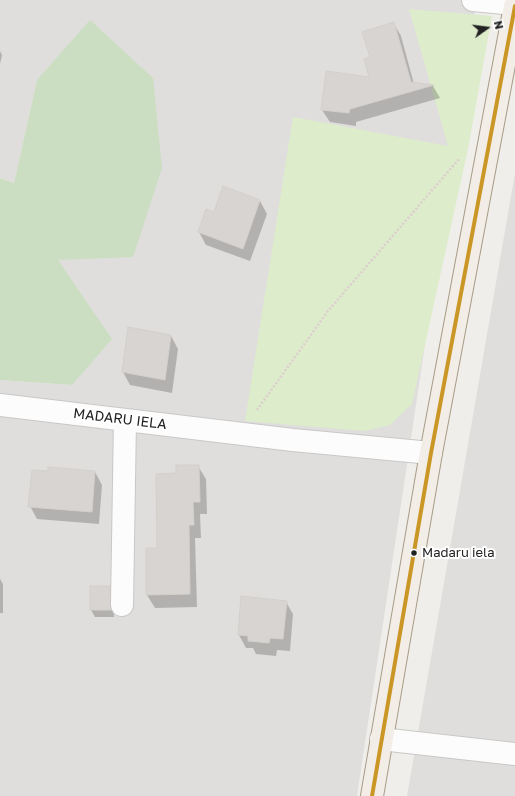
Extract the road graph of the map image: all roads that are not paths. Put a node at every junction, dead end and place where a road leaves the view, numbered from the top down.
1 (473, 0) edge
2 (515, 5) edge
3 (0, 406) edge
4 (125, 420) junction
5 (431, 453) junction
6 (122, 605) dead end
7 (381, 739) junction
8 (515, 754) edge
9 (372, 796) edge

1 - 2 street
2 - 5 main road
3 - 4 street, MADARU IELA
4 - 5 street, MADARU IELA
4 - 6 street
5 - 7 main road
7 - 8 street
7 - 9 main road

